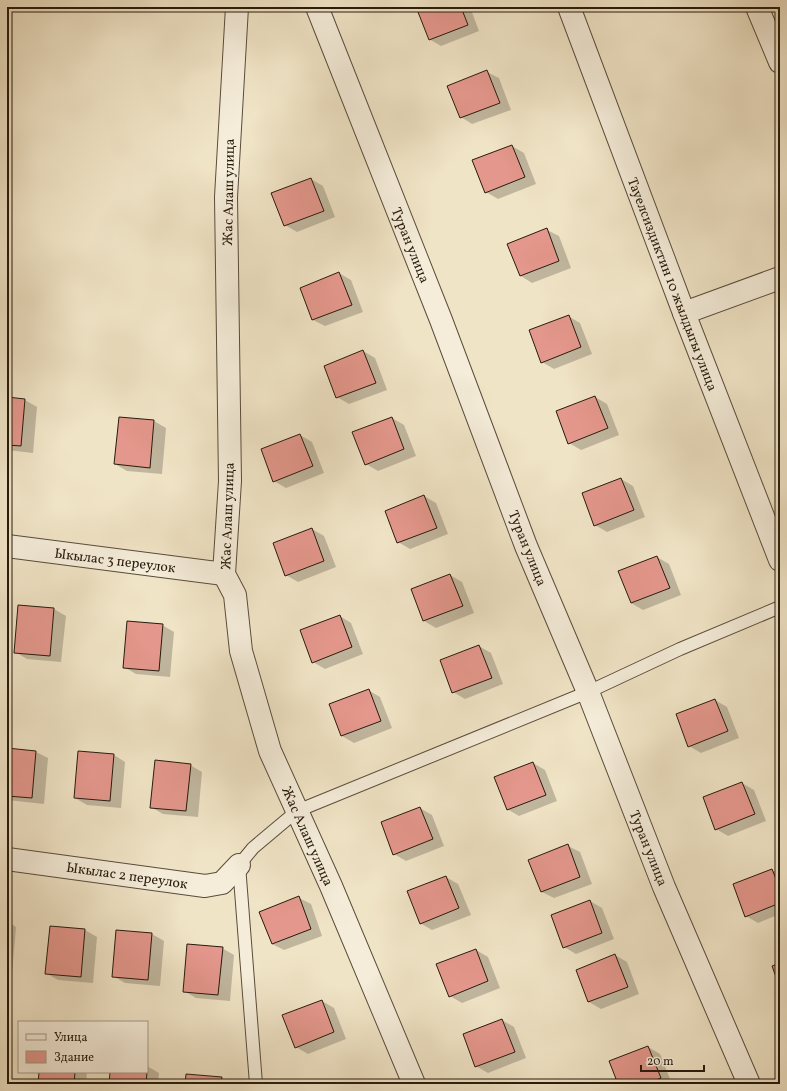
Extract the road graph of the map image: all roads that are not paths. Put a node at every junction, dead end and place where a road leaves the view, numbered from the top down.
1 (237, 7) edge
2 (317, 7) edge
3 (569, 7) edge
4 (757, 7) edge
5 (780, 62) edge
6 (780, 278) edge
7 (684, 313) junction
8 (7, 546) edge
9 (780, 560) edge
10 (224, 574) junction
11 (780, 607) edge
12 (588, 692) junction
13 (297, 811) junction
14 (7, 859) edge
15 (239, 865) junction
16 (256, 1084) edge
17 (414, 1084) edge
18 (749, 1084) edge

1 - 10 street, Жас Алаш улица
2 - 12 street, Туран улица
3 - 7 street, Тауелсиздиктин 10 жылдыгы улица
4 - 5 street
6 - 7 street
7 - 9 street, Тауелсиздиктин 10 жылдыгы улица
8 - 10 street, Ыкылас 3 переулок
10 - 13 street, Жас Алаш улица
11 - 12 lane
12 - 13 lane
12 - 18 street, Туран улица
13 - 15 lane
13 - 17 street, Жас Алаш улица
14 - 15 street, Ыкылас 2 переулок
15 - 16 lane

